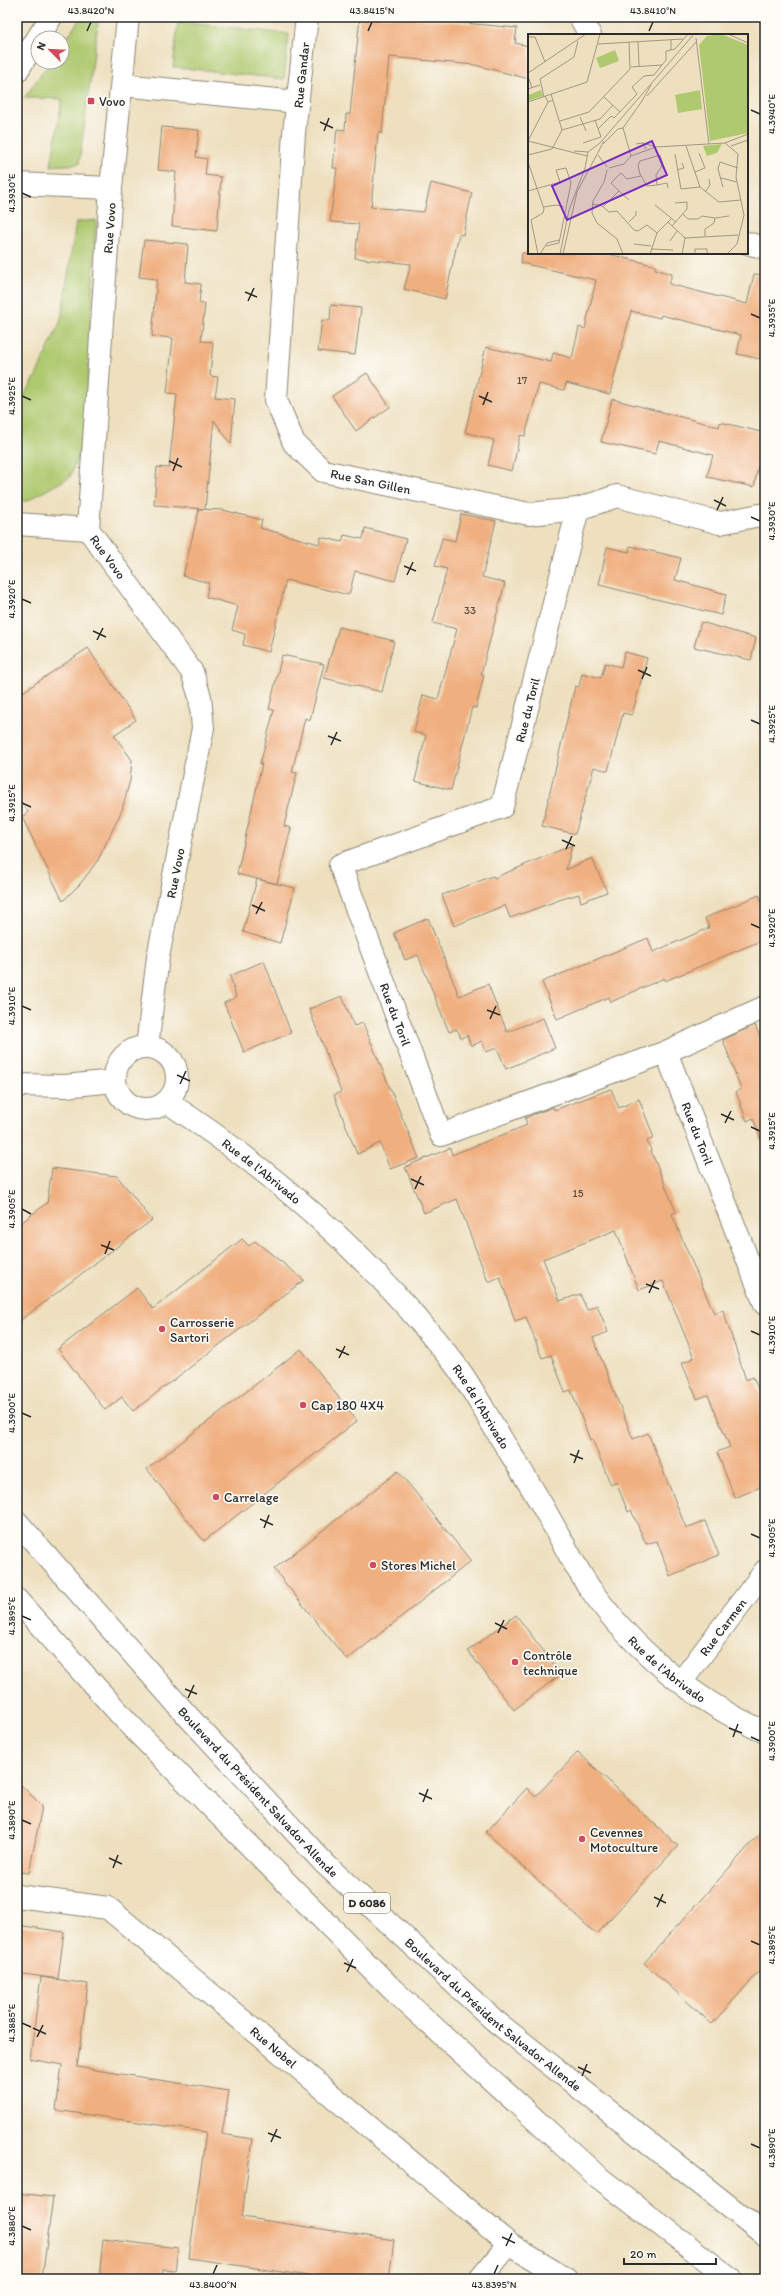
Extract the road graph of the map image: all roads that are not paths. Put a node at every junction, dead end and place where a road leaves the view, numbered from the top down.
1 (51, 17) edge
2 (128, 17) edge
3 (307, 17) edge
4 (580, 17) edge
5 (589, 34) edge
6 (17, 71) edge
7 (122, 85) junction
8 (298, 102) junction
9 (294, 132) joint
10 (17, 184) edge
11 (111, 188) junction
12 (748, 243) edge
13 (765, 248) edge
14 (578, 509) junction
15 (765, 514) edge
16 (17, 524) edge
17 (88, 529) junction
18 (765, 1007) edge
19 (147, 1047) junction
20 (666, 1052) junction
21 (114, 1081) junction
22 (17, 1085) edge
23 (167, 1102) junction
24 (765, 1304) edge
25 (17, 1522) edge
26 (765, 1571) edge
27 (17, 1600) edge
28 (681, 1682) junction
29 (765, 1732) edge
30 (17, 1896) edge
31 (765, 2235) edge
32 (509, 2244) junction
33 (480, 2279) edge
34 (566, 2279) edge
35 (731, 2279) edge

1 - 6 street
2 - 7 street, Rue Vovo
3 - 8 street, Rue Gandar
4 - 5 street
7 - 8 street
7 - 11 street, Rue Vovo
8 - 9 street, Rue Gandar
9 - 14 street, Rue San Gillen
10 - 11 street
11 - 17 street, Rue Vovo
12 - 13 street
14 - 15 street, Rue San Gillen
14 - 20 street, Rue du Toril
16 - 17 street
17 - 19 street, Rue Vovo
18 - 20 street
19 - 21 street
19 - 23 street
20 - 24 street, Rue du Toril
21 - 22 street
21 - 23 street
23 - 28 street, Rue de l'Abrivado
25 - 31 street, Boulevard du Président Salvador Allende / D 6086
26 - 28 street, Rue Carmen
27 - 35 street, D 6086
28 - 29 street, Rue de l'Abrivado
30 - 32 street, Rue Nobel
32 - 33 street
32 - 34 street, Rue Nobel

